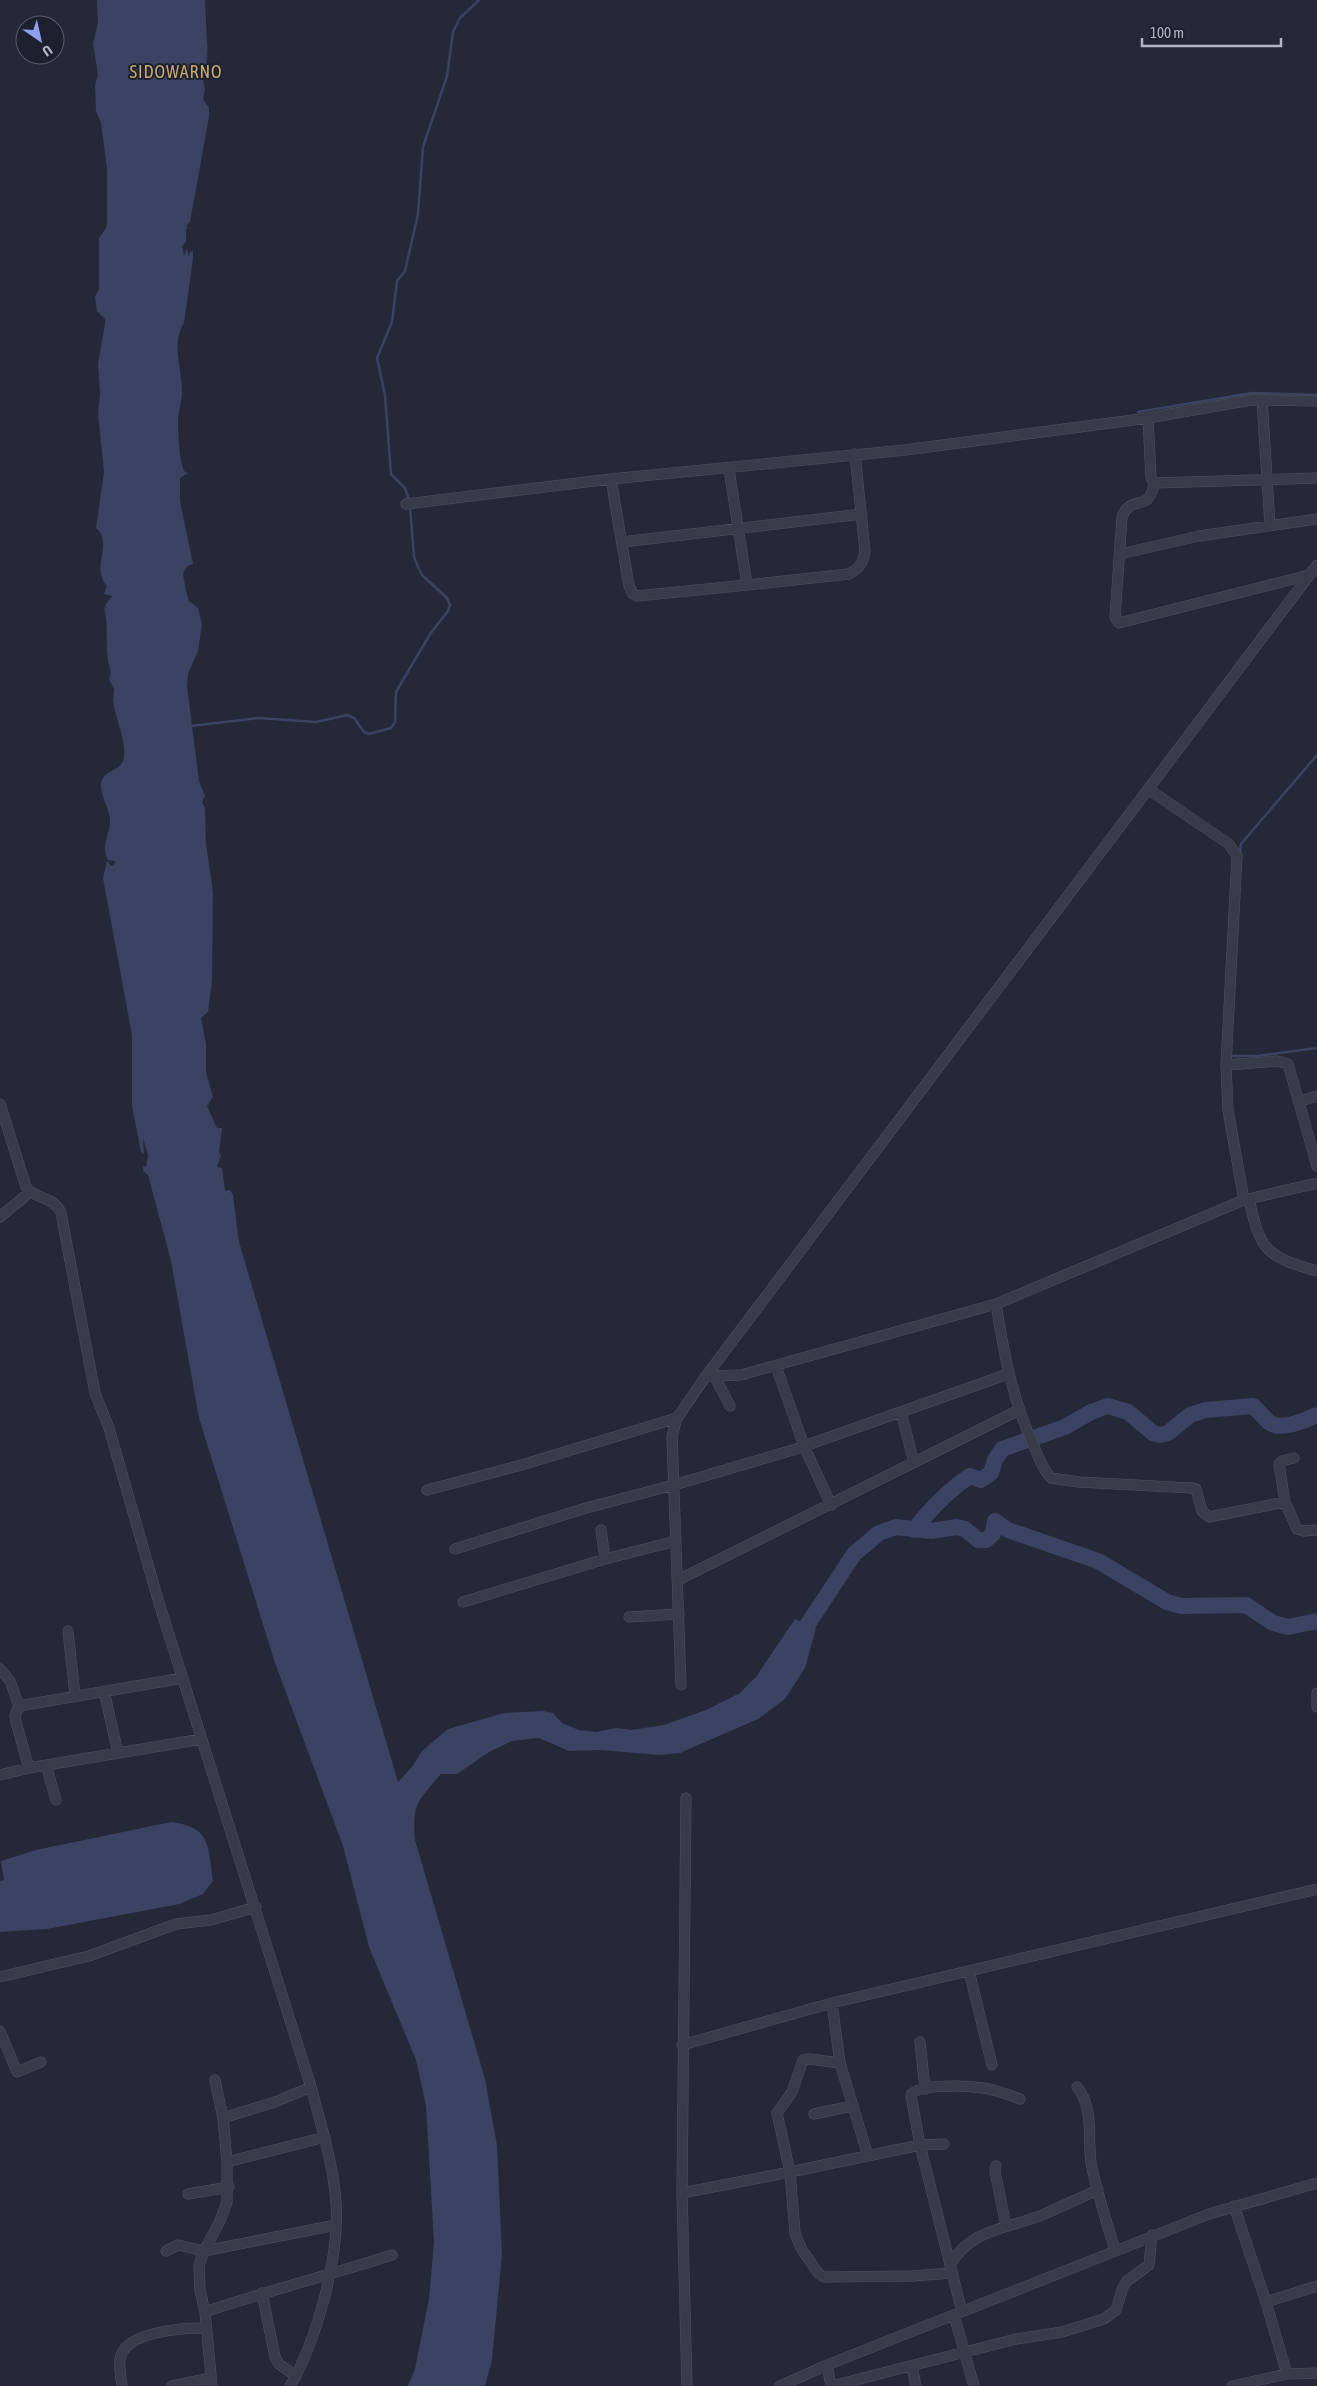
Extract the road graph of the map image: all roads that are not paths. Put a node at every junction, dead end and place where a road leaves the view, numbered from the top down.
1 (1262, 399) junction
2 (1317, 401) edge
3 (1148, 418) junction
4 (855, 454) junction
5 (729, 469) junction
6 (1317, 478) edge
7 (611, 479) junction
8 (1268, 479) junction
9 (1154, 483) junction
10 (406, 504) dead end
11 (862, 514) junction
12 (1317, 519) edge
13 (1270, 525) junction
14 (739, 529) junction
15 (622, 542) junction
16 (1120, 554) junction
17 (1317, 565) edge
18 (1310, 575) junction
19 (747, 584) junction
20 (1148, 789) junction
21 (1229, 1065) junction
22 (1317, 1096) edge
23 (1300, 1101) junction
24 (0, 1104) edge
25 (1315, 1150) edge
26 (1317, 1166) edge
27 (1317, 1183) edge
28 (30, 1192) junction
29 (1246, 1199) junction
30 (0, 1217) edge
31 (1317, 1271) edge
32 (996, 1304) junction
33 (776, 1366) junction
34 (1008, 1374) junction
35 (711, 1376) junction
36 (730, 1406) dead end
37 (1019, 1410) junction
38 (901, 1412) junction
39 (677, 1418) junction
40 (804, 1446) junction
41 (1294, 1458) dead end
42 (914, 1463) junction
43 (674, 1485) junction
44 (427, 1490) dead end
45 (1285, 1502) junction
46 (831, 1504) junction
47 (600, 1530) dead end
48 (1317, 1530) edge
49 (676, 1541) junction
50 (455, 1549) dead end
51 (605, 1559) junction
52 (678, 1580) junction
53 (463, 1602) dead end
54 (679, 1614) junction
55 (629, 1616) dead end
56 (68, 1631) dead end
57 (0, 1670) edge
58 (183, 1678) junction
59 (681, 1685) dead end
60 (104, 1690) junction
61 (1317, 1693) edge
62 (75, 1695) junction
63 (19, 1706) junction
64 (1317, 1707) edge
65 (202, 1739) junction
66 (118, 1753) junction
67 (46, 1765) junction
68 (29, 1768) junction
69 (0, 1775) edge
70 (686, 1798) dead end
71 (56, 1800) dead end
72 (1317, 1889) edge
73 (256, 1907) junction
74 (970, 1971) junction
75 (0, 1977) edge
76 (832, 2004) junction
77 (0, 2031) edge
78 (920, 2042) dead end
79 (682, 2045) junction
80 (41, 2062) dead end
81 (840, 2063) junction
82 (992, 2065) dead end
83 (215, 2080) dead end
84 (310, 2087) junction
85 (1077, 2087) dead end
86 (925, 2089) junction
87 (1020, 2099) dead end
88 (852, 2106) junction
89 (814, 2114) dead end
90 (222, 2118) junction
91 (325, 2137) junction
92 (944, 2144) dead end
93 (920, 2145) junction
94 (868, 2156) junction
95 (227, 2162) junction
96 (996, 2166) dead end
97 (790, 2172) junction
98 (1317, 2183) edge
99 (229, 2186) junction
100 (1098, 2190) junction
101 (682, 2193) junction
102 (188, 2194) dead end
103 (1234, 2206) junction
104 (336, 2225) junction
105 (1006, 2226) junction
106 (1152, 2235) junction
107 (1115, 2250) junction
108 (166, 2251) dead end
109 (204, 2251) junction
110 (392, 2255) dead end
111 (951, 2269) junction
112 (329, 2275) junction
113 (1317, 2286) edge
114 (262, 2293) junction
115 (1266, 2302) junction
116 (205, 2312) junction
117 (958, 2313) junction
118 (206, 2328) junction
119 (964, 2354) junction
120 (827, 2365) junction
121 (912, 2367) junction
122 (1317, 2372) edge
123 (1287, 2374) junction
124 (296, 2376) junction
125 (212, 2382) edge
126 (122, 2386) edge
127 (172, 2386) edge
128 (290, 2386) edge
129 (686, 2386) edge
130 (780, 2386) edge
131 (831, 2386) edge
132 (916, 2386) edge
133 (974, 2386) edge
134 (1232, 2386) edge

1 - 2 street
1 - 3 street
1 - 8 street
3 - 4 street
3 - 9 street
4 - 5 street
4 - 11 street
5 - 7 street
5 - 14 street
6 - 8 street
7 - 10 street
7 - 15 street
8 - 9 street
8 - 13 street
9 - 16 street
11 - 14 street
11 - 19 street
12 - 13 street
13 - 16 street
14 - 15 street
14 - 19 street
15 - 19 street
16 - 18 street
17 - 18 street
18 - 20 street
20 - 21 street
20 - 35 street
21 - 23 street
21 - 29 street
22 - 23 street
23 - 25 street
24 - 28 street
25 - 26 street
27 - 29 street
28 - 30 street
28 - 58 street
29 - 31 street
29 - 32 street
32 - 33 street
32 - 34 street
33 - 35 street
33 - 40 street
34 - 37 street
34 - 38 street
35 - 36 street
35 - 39 street
37 - 42 street
37 - 45 street
38 - 40 street
38 - 42 street
39 - 43 street
39 - 44 street
40 - 43 street
40 - 46 street
41 - 45 street
42 - 46 street
43 - 49 street
43 - 50 street
45 - 48 street
46 - 52 street
47 - 51 street
49 - 51 street
49 - 52 street
51 - 53 street
52 - 54 street
54 - 55 street
54 - 59 street
56 - 62 street
57 - 63 street
58 - 60 street
58 - 65 street
60 - 62 street
60 - 66 street
61 - 64 street
62 - 63 street
63 - 68 street
65 - 66 street
65 - 73 street
66 - 67 street
67 - 68 street
67 - 71 street
68 - 69 street
70 - 79 street
72 - 74 street
73 - 75 street
73 - 84 street
74 - 76 street
74 - 82 street
76 - 79 street
76 - 81 street
77 - 80 street
78 - 86 street
79 - 101 street
81 - 88 street
81 - 97 street
83 - 90 street
84 - 90 street
84 - 91 street
85 - 100 street
86 - 87 street
86 - 93 street
88 - 89 street
88 - 94 street
90 - 95 street
91 - 95 street
91 - 104 street
92 - 93 street
93 - 94 street
93 - 111 street
94 - 97 street
95 - 99 street
96 - 105 street
97 - 101 street
97 - 111 street
98 - 103 street
99 - 102 street
99 - 109 street
100 - 105 street
100 - 107 street
101 - 129 street
103 - 106 street
103 - 115 street
104 - 109 street
104 - 112 street
105 - 111 street
106 - 107 street
106 - 119 street
107 - 117 street
108 - 109 street
109 - 116 street
110 - 112 street
111 - 117 street
112 - 114 street
112 - 124 street
113 - 115 street
114 - 116 street
114 - 124 street
115 - 123 street
116 - 118 street
117 - 119 street
117 - 120 street
118 - 125 street
118 - 126 street
119 - 121 street
119 - 133 street
120 - 130 street
120 - 131 street
121 - 131 street
121 - 132 street
122 - 123 street
123 - 134 street
124 - 128 street
125 - 127 street

